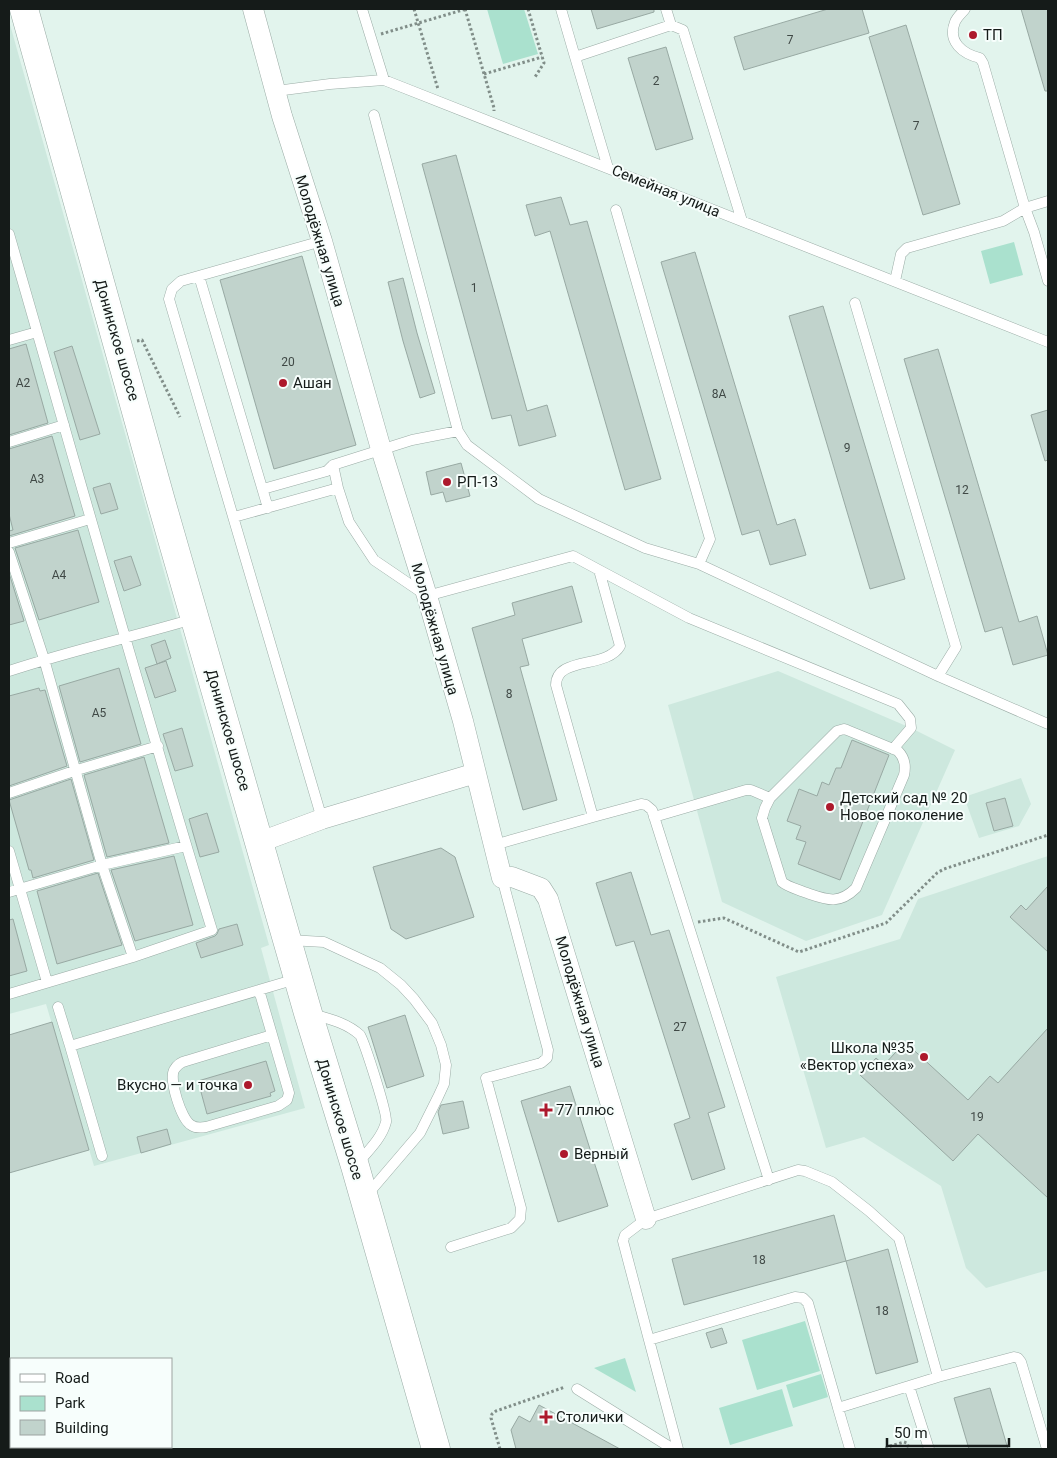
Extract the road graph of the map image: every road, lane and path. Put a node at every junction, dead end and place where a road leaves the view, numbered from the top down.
1 (24, 9) edge
2 (253, 9) edge
3 (362, 9) edge
4 (414, 9) edge
5 (465, 9) edge
6 (528, 9) edge
7 (561, 9) edge
8 (666, 9) edge
9 (965, 9) edge
10 (419, 23) junction
11 (671, 25) junction
12 (371, 37) junction
13 (542, 56) junction
14 (575, 57) junction
15 (484, 74) junction
16 (535, 77) dead end
17 (384, 80) junction
18 (276, 91) junction
19 (443, 104) junction
20 (374, 115) dead end
21 (491, 123) junction
22 (608, 168) junction
23 (1048, 201) edge
24 (1025, 208) junction
25 (616, 210) dead end
26 (742, 221) junction
27 (9, 234) edge
28 (322, 241) junction
29 (199, 276) junction
30 (894, 281) junction
31 (1048, 281) edge
32 (855, 303) dead end
33 (37, 332) junction
34 (9, 340) edge
35 (1048, 342) edge
36 (64, 425) junction
37 (458, 431) junction
38 (9, 442) edge
39 (381, 449) junction
40 (333, 465) junction
41 (338, 488) junction
42 (263, 489) junction
43 (268, 508) junction
44 (234, 517) junction
45 (90, 519) junction
46 (9, 543) edge
47 (9, 552) edge
48 (699, 564) junction
49 (600, 570) junction
50 (426, 596) junction
51 (195, 618) junction
52 (124, 639) junction
53 (44, 659) junction
54 (9, 671) edge
55 (938, 676) junction
56 (1048, 724) edge
57 (158, 746) junction
58 (893, 749) junction
59 (76, 770) junction
60 (476, 773) junction
61 (9, 793) edge
62 (770, 798) junction
63 (593, 817) junction
64 (654, 817) junction
65 (322, 819) junction
66 (1048, 835) edge
67 (260, 842) junction
68 (494, 845) junction
69 (186, 846) junction
70 (9, 851) edge
71 (102, 865) junction
72 (502, 878) junction
73 (21, 889) junction
74 (9, 892) edge
75 (688, 924) junction
76 (288, 940) junction
77 (133, 957) junction
78 (299, 979) junction
79 (48, 982) junction
80 (259, 990) junction
81 (9, 994) edge
82 (58, 1007) dead end
83 (308, 1013) junction
84 (272, 1035) junction
85 (70, 1046) junction
86 (102, 1156) dead end
87 (355, 1166) junction
88 (769, 1180) junction
89 (364, 1198) junction
90 (646, 1218) junction
91 (451, 1246) dead end
92 (649, 1340) junction
93 (938, 1377) junction
94 (909, 1386) junction
95 (577, 1389) joint
96 (838, 1408) junction
97 (436, 1449) edge
98 (500, 1449) edge
99 (673, 1449) edge
100 (678, 1449) edge
101 (850, 1449) edge
102 (886, 1449) edge
103 (909, 1449) edge
104 (929, 1449) edge
105 (1047, 1449) edge

1 - 51 main road, Донинское шоссе
2 - 18 street, Молодёжная улица
3 - 12 lane
4 - 10 path
5 - 10 path
5 - 15 path
6 - 13 path
7 - 14 lane
8 - 11 lane
9 - 24 lane
10 - 12 path
10 - 19 path
11 - 14 lane
11 - 26 lane
12 - 17 lane
13 - 15 path
13 - 16 path
14 - 22 lane
15 - 21 path
17 - 18 lane, Семейная улица
17 - 19 lane, Семейная улица
18 - 28 street, Молодёжная улица
19 - 21 lane, Семейная улица
20 - 37 lane
21 - 22 lane, Семейная улица
22 - 26 lane, Семейная улица
23 - 24 lane
24 - 30 lane
24 - 31 lane
25 - 48 lane
26 - 30 lane, Семейная улица
27 - 33 lane
28 - 29 lane
28 - 39 street, Молодёжная улица
29 - 42 lane
29 - 44 lane
30 - 35 lane, Семейная улица
32 - 55 lane
33 - 34 lane
33 - 36 lane
36 - 38 lane
36 - 45 lane
37 - 39 lane
37 - 48 lane
39 - 40 lane
39 - 50 street, Молодёжная улица
40 - 41 lane
40 - 42 lane
41 - 43 lane
41 - 50 lane
42 - 43 lane
43 - 44 lane
44 - 65 lane
45 - 46 lane
45 - 52 lane
47 - 53 lane
48 - 55 lane
49 - 50 lane
49 - 58 lane
49 - 63 lane
50 - 60 street, Молодёжная улица
51 - 52 lane
51 - 67 main road, Донинское шоссе
52 - 53 lane
52 - 57 lane
53 - 54 lane
53 - 59 lane
55 - 56 lane
57 - 59 lane
57 - 69 lane
58 - 62 lane
58 - 62 lane
59 - 61 lane
59 - 71 lane
60 - 65 street
60 - 68 street, Молодёжная улица
62 - 64 lane
63 - 64 lane
63 - 68 lane
64 - 75 lane
65 - 67 street
66 - 75 path
67 - 76 main road, Донинское шоссе
68 - 72 street, Молодёжная улица
69 - 71 lane
69 - 77 lane
70 - 73 lane
71 - 73 lane
71 - 77 lane
72 - 90 street, Молодёжная улица
72 - 91 lane
73 - 74 lane
73 - 79 lane
75 - 88 lane
76 - 78 main road, Донинское шоссе
76 - 89 lane
77 - 79 lane
78 - 80 lane
78 - 83 main road, Донинское шоссе
79 - 81 lane
80 - 84 lane
80 - 85 lane
82 - 85 lane
83 - 87 main road, Донинское шоссе
83 - 87 lane
84 - 84 lane
85 - 86 lane
87 - 89 main road, Донинское шоссе
88 - 90 lane
88 - 93 lane
89 - 97 main road, Донинское шоссе
90 - 92 lane
92 - 96 lane
92 - 100 lane
93 - 94 lane
93 - 105 lane
94 - 96 lane
94 - 104 lane
95 - 98 path
95 - 99 lane
96 - 101 lane
102 - 103 path

